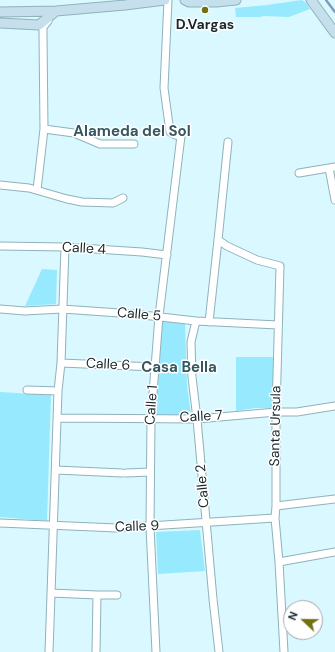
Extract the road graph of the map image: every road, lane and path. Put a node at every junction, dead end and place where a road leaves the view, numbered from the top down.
1 (166, 0) edge
2 (185, 0) edge
3 (236, 0) edge
4 (311, 0) edge
5 (125, 3) edge
6 (56, 11) junction
7 (0, 12) edge
8 (0, 23) edge
9 (335, 33) edge
10 (44, 129) junction
11 (228, 142) dead end
12 (134, 144) dead end
13 (332, 168) edge
14 (299, 172) dead end
15 (0, 185) edge
16 (37, 190) junction
17 (123, 198) dead end
18 (335, 200) edge
19 (218, 240) junction
20 (0, 246) edge
21 (65, 247) junction
22 (167, 255) junction
23 (0, 309) edge
24 (62, 309) junction
25 (159, 316) junction
26 (196, 321) junction
27 (209, 322) junction
28 (278, 325) junction
29 (60, 363) junction
30 (155, 367) junction
31 (27, 390) dead end
32 (58, 391) junction
33 (335, 406) edge
34 (276, 412) junction
35 (58, 418) junction
36 (151, 419) junction
37 (197, 419) junction
38 (56, 470) junction
39 (150, 472) junction
40 (335, 498) edge
41 (276, 506) junction
42 (275, 518) junction
43 (0, 523) edge
44 (206, 523) junction
45 (54, 526) junction
46 (150, 527) junction
47 (335, 552) edge
48 (279, 562) junction
49 (51, 593) junction
50 (118, 595) dead end
51 (97, 596) junction
52 (49, 652) edge
53 (96, 652) edge
54 (156, 652) edge
55 (219, 652) edge
56 (284, 652) edge

1 - 5 main road
1 - 22 street, Calle 1
2 - 3 main road
4 - 9 main road
5 - 6 main road
6 - 7 main road
6 - 8 main road
6 - 10 street
10 - 12 street
10 - 16 street
11 - 19 street
13 - 14 street
13 - 18 street
15 - 16 street
16 - 17 street
19 - 27 street
19 - 28 street, Santa Ursula
20 - 21 street, Calle 4
21 - 22 street, Calle 4
21 - 24 street
22 - 25 street, Calle 1
23 - 24 street, Calle 5
24 - 25 street, Calle 5
24 - 29 street
25 - 26 street, Calle 5
25 - 30 street, Calle 1
26 - 27 street, Calle 5
26 - 37 street, Calle 2
27 - 28 street, Calle 5
28 - 34 street, Santa Ursula
29 - 30 street, Calle 6
29 - 32 street
30 - 36 street, Calle 1
31 - 32 street
32 - 35 street
33 - 34 street, Calle 7
34 - 37 street, Calle 7
34 - 41 street, Santa Ursula
35 - 36 street, Calle 7
35 - 38 street
36 - 37 street, Calle 7
36 - 39 street, Calle 1
37 - 44 street, Calle 2
38 - 39 street
38 - 45 street
39 - 46 street, Calle 1
40 - 41 street
41 - 42 street, Santa Ursula
42 - 44 street, Calle 9
42 - 48 street, Santa Ursula
43 - 45 street, Calle 9
44 - 46 street, Calle 9
44 - 55 street, Calle 2
45 - 46 street, Calle 9
45 - 49 street
46 - 54 street, Calle 1
47 - 48 street
48 - 56 street, Santa Ursula
49 - 51 street
49 - 52 street
50 - 51 street
51 - 53 street

